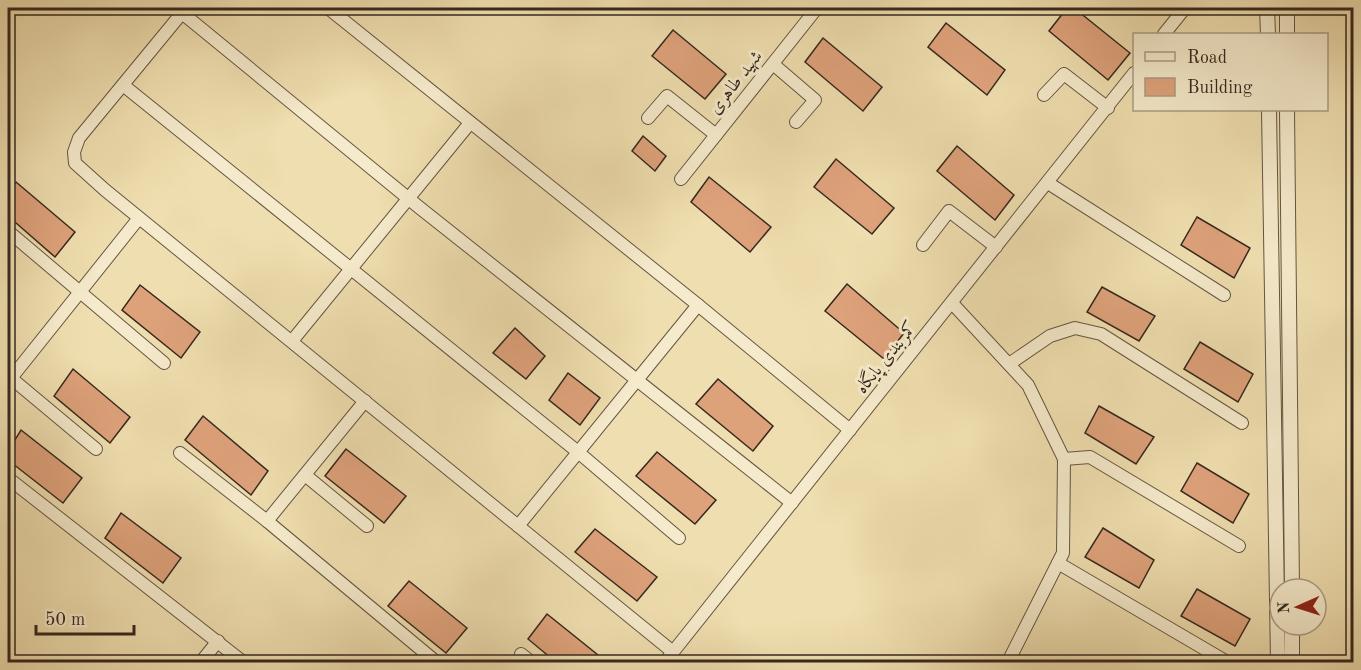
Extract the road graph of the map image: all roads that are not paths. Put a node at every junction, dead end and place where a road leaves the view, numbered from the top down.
1 (327, 8) edge
2 (818, 8) edge
3 (1185, 8) edge
4 (1267, 8) edge
5 (1287, 8) edge
6 (181, 9) edge
7 (1165, 33) edge
8 (1268, 33) edge
9 (1287, 33) edge
10 (772, 64) junction
11 (1133, 74) edge
12 (123, 85) junction
13 (1044, 95) dead end
14 (1108, 108) junction
15 (1269, 111) edge
16 (1287, 116) edge
17 (648, 118) dead end
18 (796, 122) dead end
19 (470, 123) junction
20 (1269, 124) junction
21 (716, 135) junction
22 (681, 179) dead end
23 (1048, 183) junction
24 (408, 198) junction
25 (139, 218) junction
26 (8, 231) edge
27 (923, 245) dead end
28 (996, 247) junction
29 (351, 270) junction
30 (80, 292) junction
31 (1224, 295) dead end
32 (952, 303) junction
33 (698, 305) junction
34 (292, 342) junction
35 (164, 363) dead end
36 (1009, 364) junction
37 (636, 379) junction
38 (9, 380) edge
39 (365, 401) junction
40 (1242, 423) dead end
41 (850, 430) junction
42 (96, 449) dead end
43 (578, 452) junction
44 (180, 453) dead end
45 (1064, 459) junction
46 (305, 475) junction
47 (8, 478) edge
48 (792, 503) junction
49 (267, 521) junction
50 (367, 526) dead end
51 (518, 526) junction
52 (680, 538) dead end
53 (1239, 546) dead end
54 (1058, 563) junction
55 (1292, 577) edge
56 (1292, 637) edge
57 (218, 641) junction
58 (521, 654) dead end
59 (669, 658) edge
60 (1011, 661) edge
61 (435, 662) edge
62 (201, 663) edge
63 (243, 663) edge
64 (531, 663) edge
65 (1227, 663) edge
66 (1278, 663) edge
67 (1292, 663) edge

1 - 19 street
2 - 10 street, شهید طاهری
3 - 7 street
4 - 8 street
5 - 9 street
6 - 12 street
6 - 24 street
10 - 18 street
10 - 21 street, شهید طاهری
11 - 14 street, کمربندی پایگاه
12 - 25 street
12 - 29 street
13 - 14 street
14 - 23 street, کمربندی پایگاه
15 - 20 street
16 - 20 street
16 - 55 street
17 - 21 street
19 - 24 street
19 - 33 street
20 - 66 street
21 - 22 street, شهید طاهری
23 - 28 street, کمربندی پایگاه
23 - 31 street
24 - 29 street
24 - 37 street
25 - 30 street
25 - 34 street
26 - 30 street
27 - 28 street
28 - 32 street, کمربندی پایگاه
29 - 34 street
29 - 43 street
30 - 35 street
30 - 38 street
32 - 36 street
32 - 41 street, کمربندی پایگاه
33 - 37 street
33 - 41 street
34 - 39 street
36 - 40 street
36 - 45 street
37 - 43 street
37 - 48 street
38 - 42 street
39 - 46 street
39 - 51 street
41 - 48 street, کمربندی پایگاه
43 - 51 street
43 - 52 street
44 - 49 street
45 - 53 street
45 - 54 street
46 - 49 street
46 - 50 street
47 - 57 street
48 - 59 street, کمربندی پایگاه
49 - 61 street
51 - 59 street
54 - 60 street
54 - 65 street
56 - 67 street
57 - 62 street
57 - 63 street
58 - 64 street

